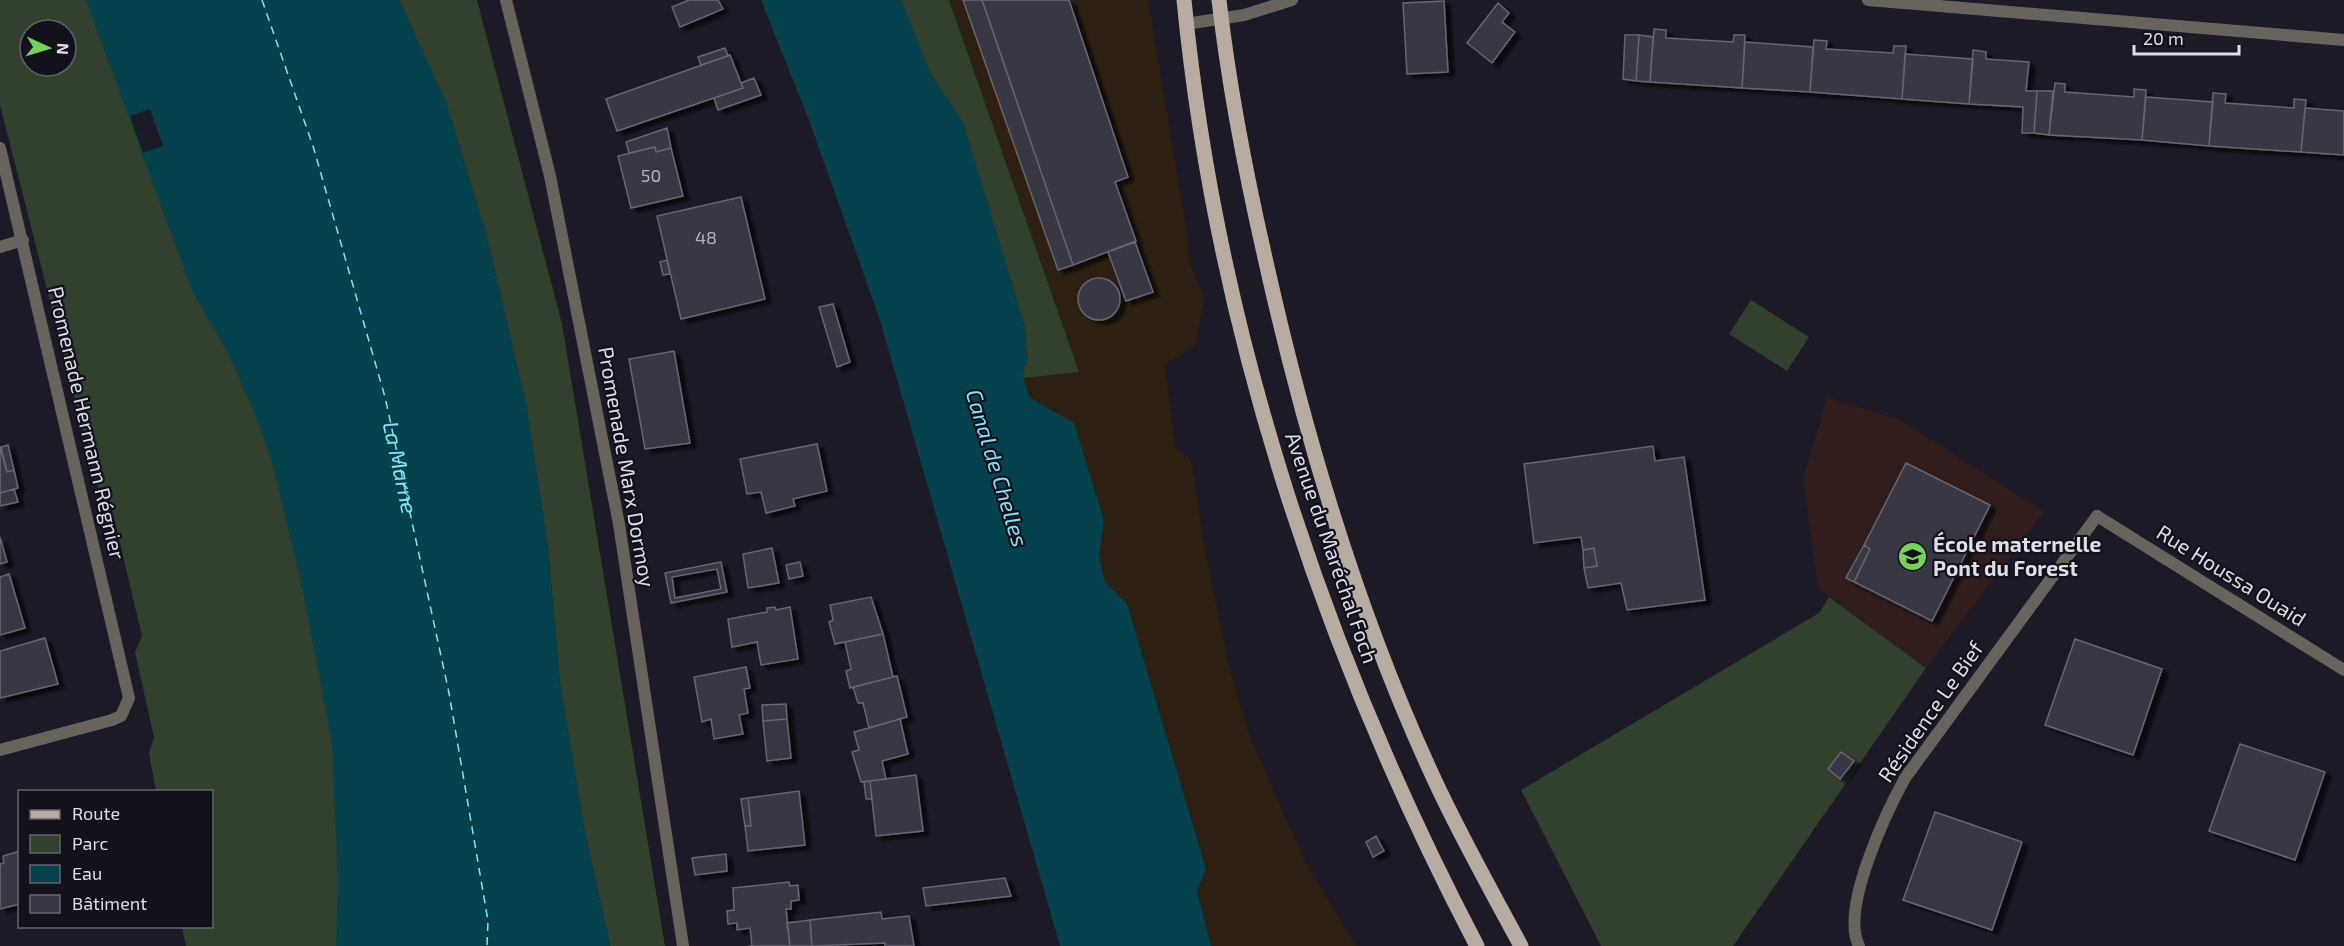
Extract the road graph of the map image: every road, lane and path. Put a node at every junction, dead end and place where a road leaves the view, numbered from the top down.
1 (506, 0) edge
2 (1184, 0) edge
3 (1219, 0) edge
4 (1292, 0) edge
5 (1868, 0) edge
6 (1221, 18) junction
7 (1186, 24) junction
8 (2344, 40) edge
9 (0, 148) edge
10 (23, 240) junction
11 (0, 247) edge
12 (2097, 516) joint
13 (2344, 670) edge
14 (0, 750) edge
15 (683, 946) edge
16 (1477, 946) edge
17 (1521, 946) edge
18 (1859, 946) edge

1 - 15 street, Promenade Marx Dormoy
2 - 7 main road, Avenue du Maréchal Foch
3 - 6 main road, Avenue du Maréchal Foch
4 - 6 street
5 - 8 street
6 - 7 street
6 - 17 main road, Avenue du Maréchal Foch
7 - 16 main road, Avenue du Maréchal Foch
9 - 10 street, Promenade Hermann Régnier
10 - 11 street
10 - 14 street, Promenade Hermann Régnier
12 - 13 street, Rue Houssa Ouaid
12 - 18 street, Résidence Le Bief

